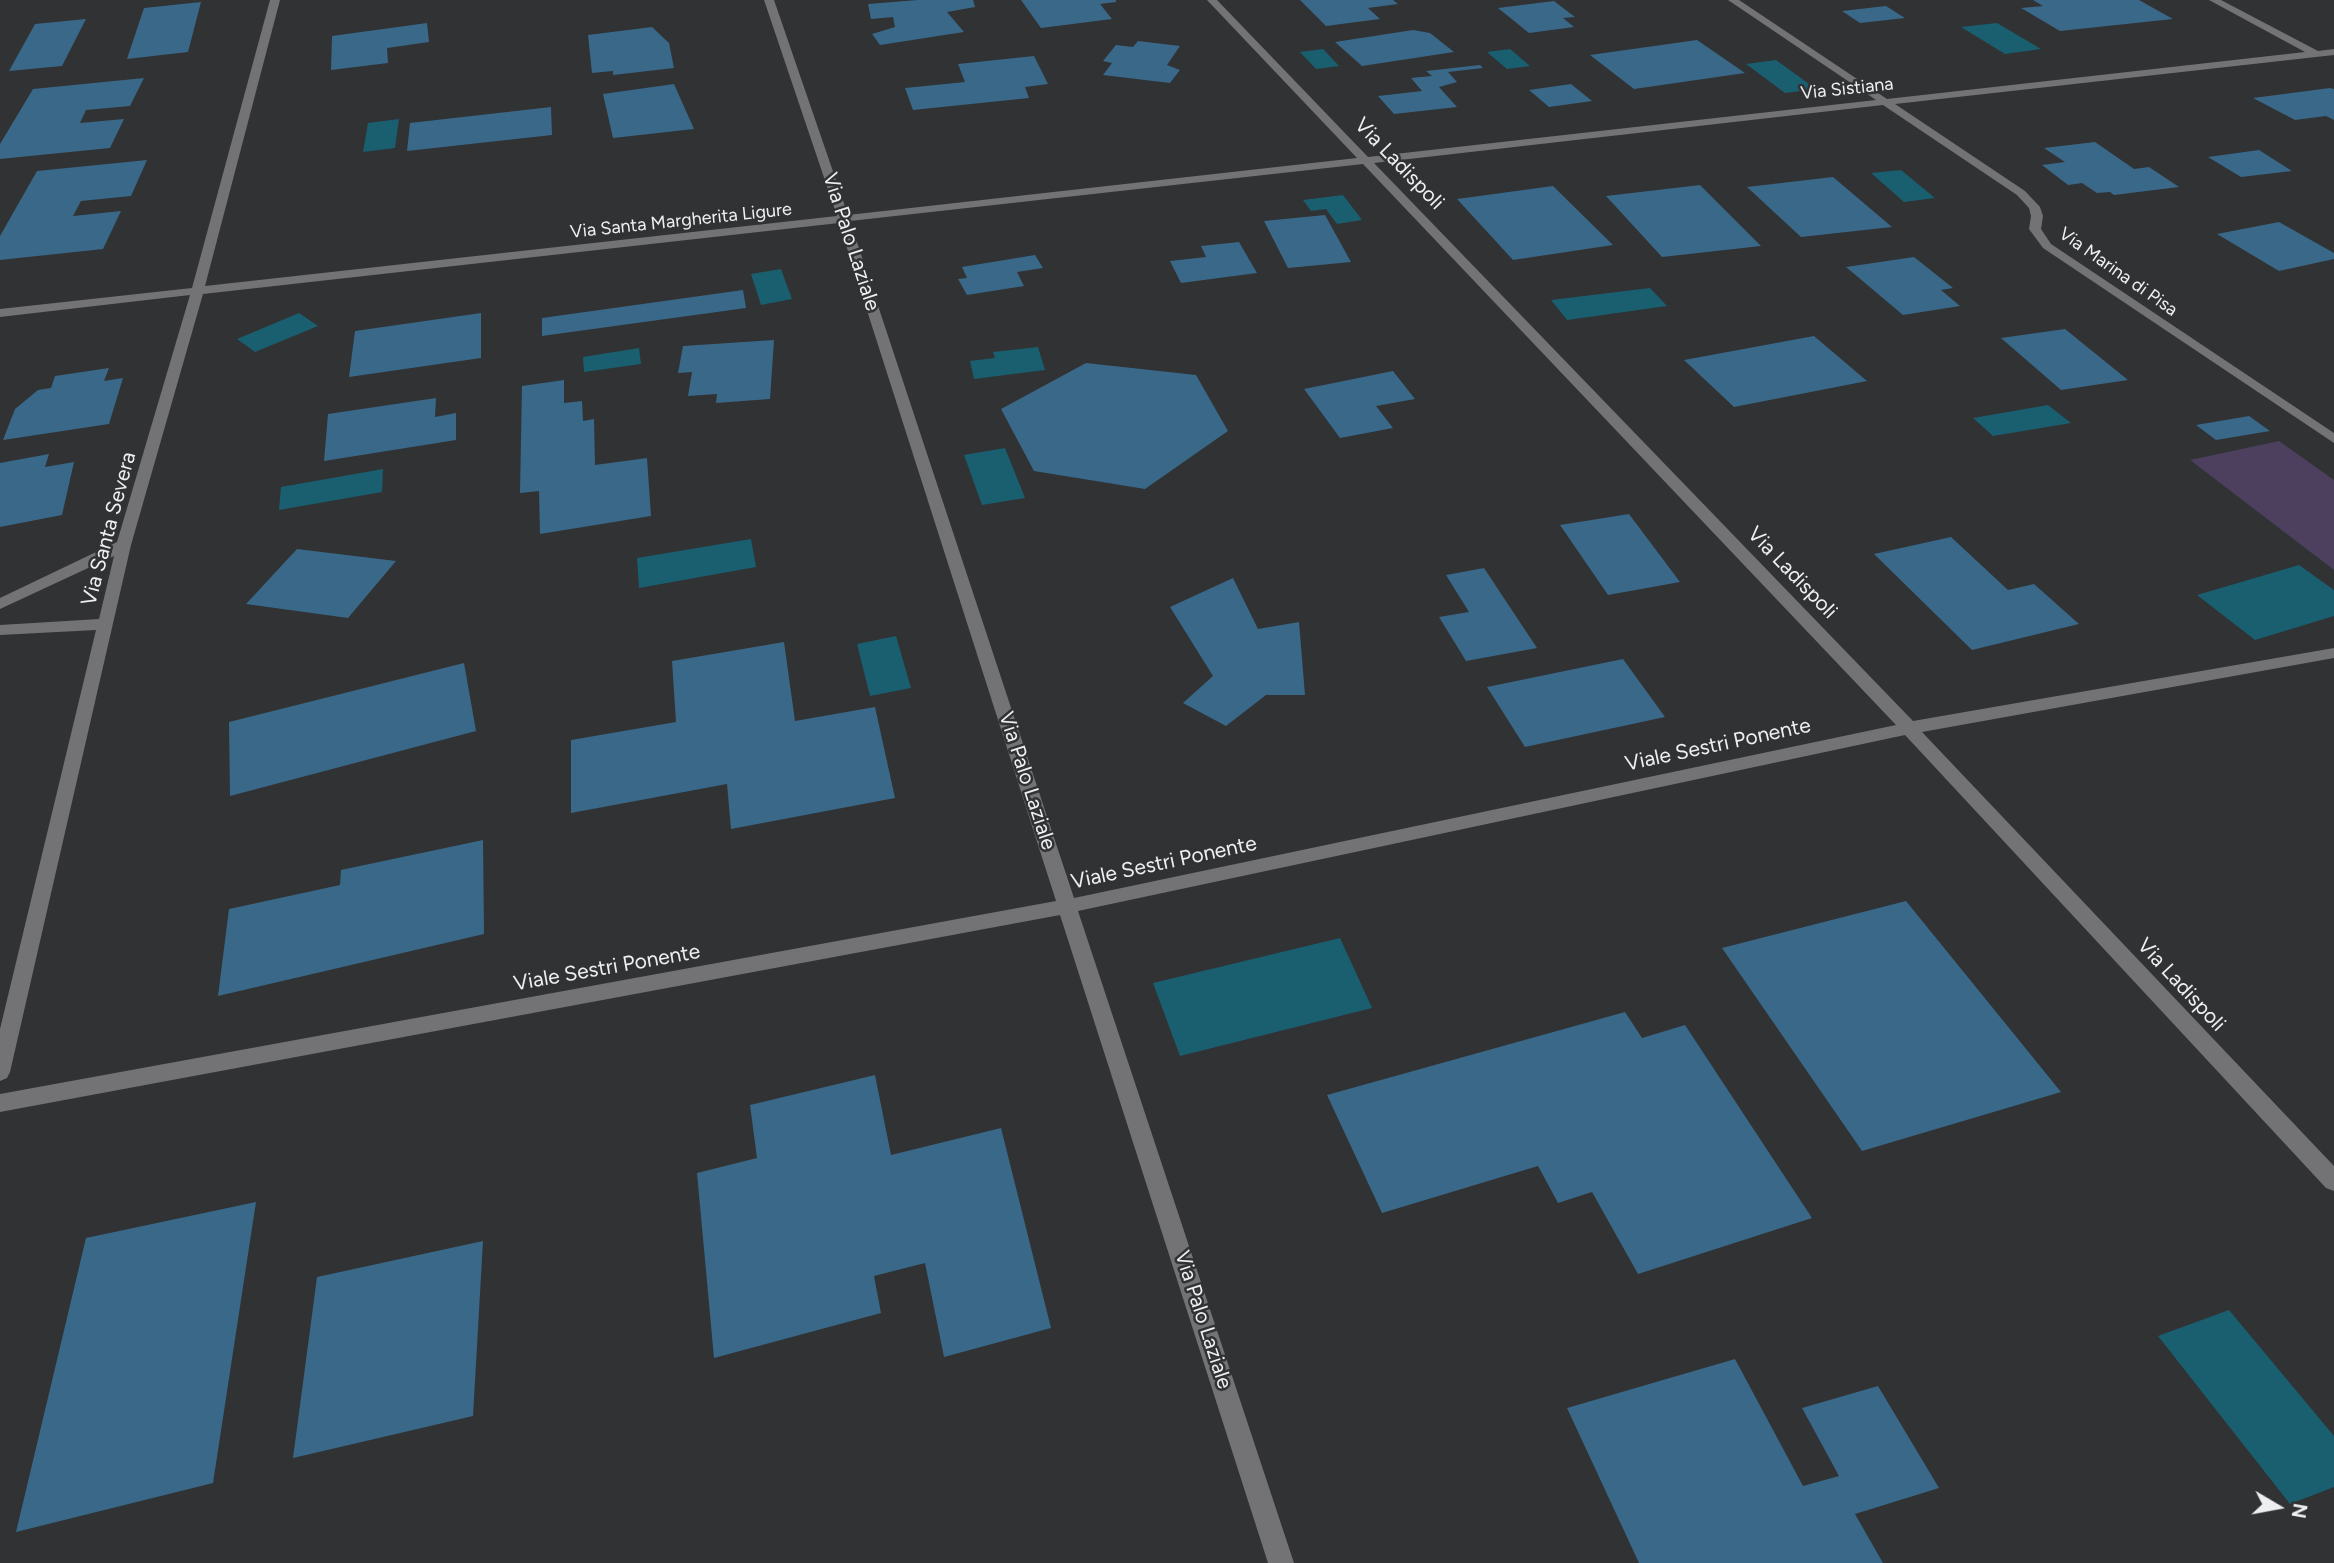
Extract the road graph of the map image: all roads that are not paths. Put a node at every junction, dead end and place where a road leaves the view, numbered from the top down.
1 (275, 0) edge
2 (769, 0) edge
3 (1212, 0) edge
4 (1733, 0) edge
5 (2214, 0) edge
6 (2334, 52) edge
7 (2315, 54) junction
8 (2334, 63) edge
9 (1885, 103) junction
10 (1364, 160) junction
11 (844, 221) junction
12 (198, 290) junction
13 (0, 313) edge
14 (2334, 439) edge
15 (124, 545) junction
16 (0, 604) edge
17 (106, 624) junction
18 (0, 630) edge
19 (2334, 653) edge
20 (1909, 728) junction
21 (1069, 906) junction
22 (0, 1072) edge
23 (0, 1103) edge
24 (2334, 1181) edge
25 (1281, 1563) edge

1 - 12 street, Via Santa Severa
2 - 11 street, Via Palo Laziale
3 - 10 street, Via Ladispoli
4 - 9 street, Via Marina di Pisa
5 - 7 street
6 - 7 street, Via Sistiana
7 - 8 street
7 - 9 street, Via Sistiana
9 - 10 street, Via Sistiana
9 - 14 street, Via Marina di Pisa
10 - 11 street, Via Santa Margherita Ligure
10 - 20 street, Via Ladispoli
11 - 12 street, Via Santa Margherita Ligure
11 - 21 street, Via Palo Laziale
12 - 13 street, Via Santa Margherita Ligure
12 - 15 street, Via Santa Severa
15 - 16 street
15 - 17 street, Via Santa Severa
17 - 18 street
17 - 22 street, Via Santa Severa
19 - 20 street, Viale Sestri Ponente
20 - 21 street, Viale Sestri Ponente
20 - 24 street, Via Ladispoli
21 - 23 street, Viale Sestri Ponente
21 - 25 street, Via Palo Laziale

